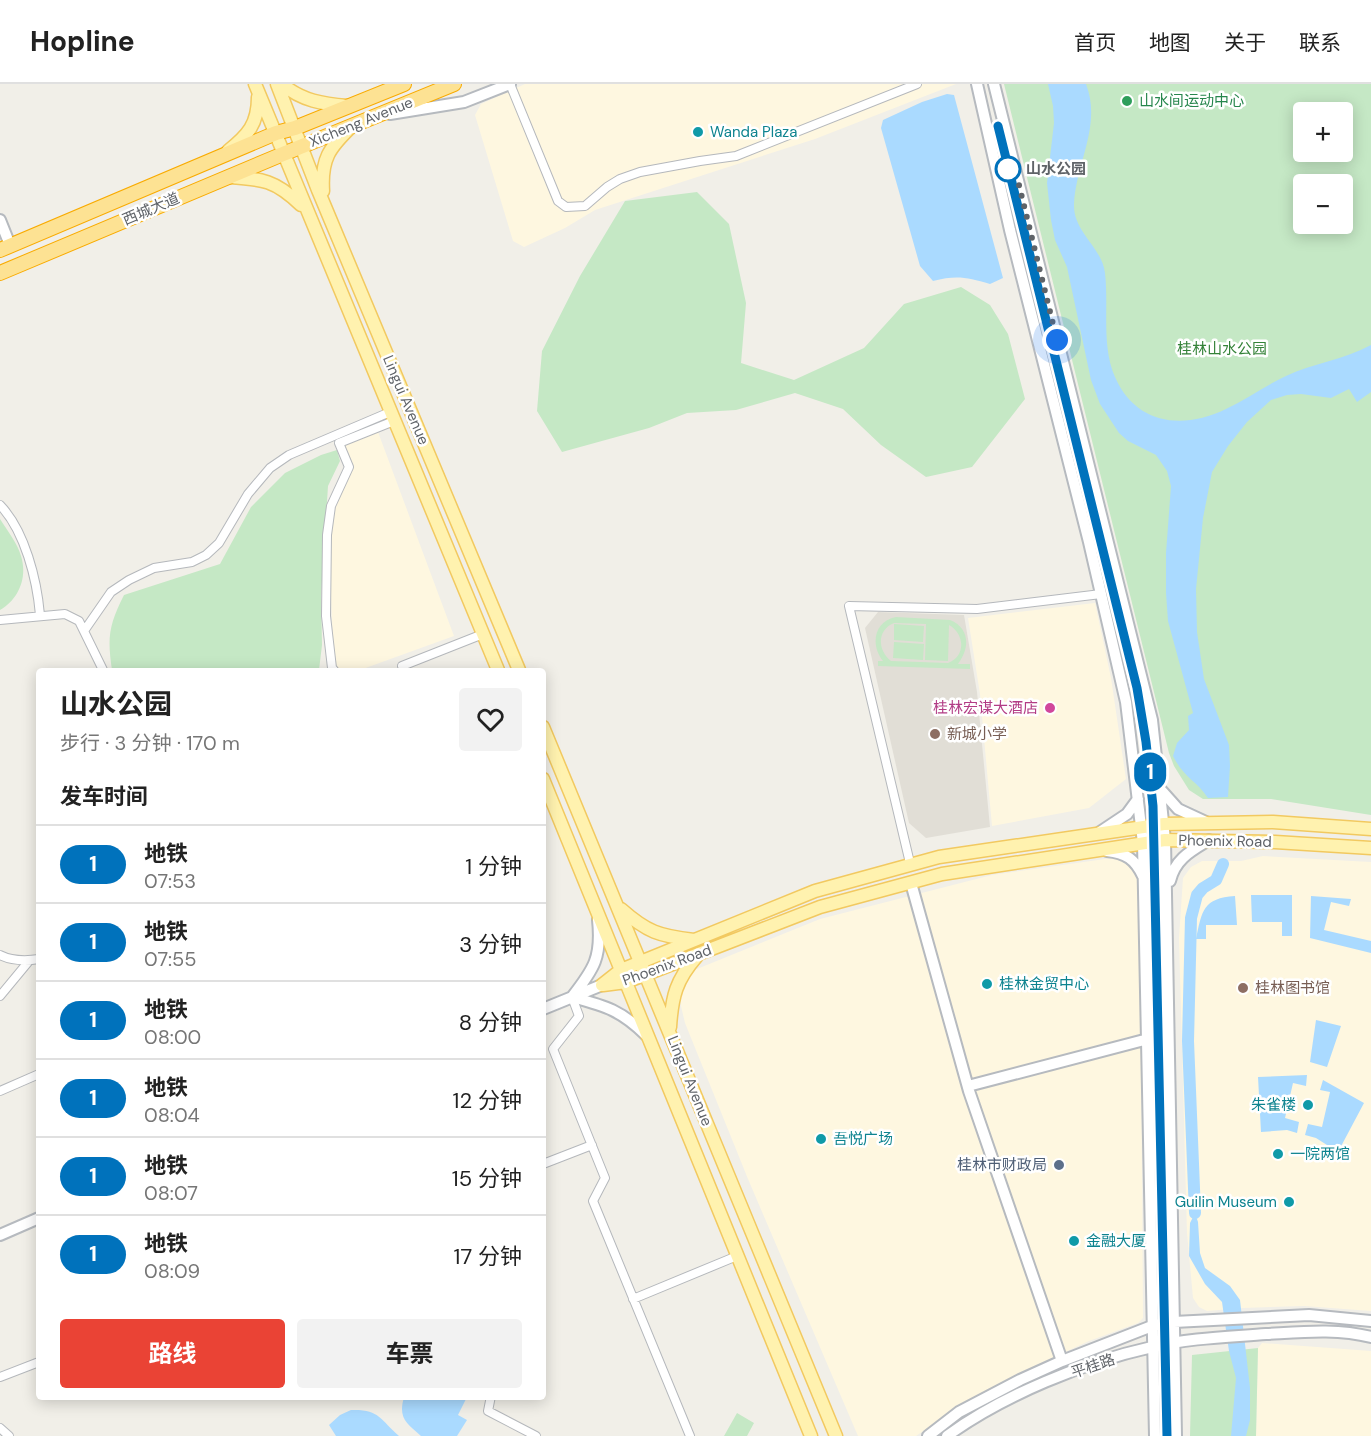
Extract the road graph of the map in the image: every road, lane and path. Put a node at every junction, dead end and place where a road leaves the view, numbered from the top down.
1 (278, 84) edge
2 (282, 84) edge
3 (404, 84) edge
4 (454, 84) edge
5 (510, 84) edge
6 (917, 84) edge
7 (977, 84) edge
8 (994, 84) edge
9 (257, 88) edge
10 (348, 106) junction
11 (372, 117) junction
12 (354, 124) junction
13 (295, 128) junction
14 (276, 133) junction
15 (302, 146) junction
16 (283, 153) junction
17 (221, 156) junction
18 (227, 177) junction
19 (323, 201) junction
20 (306, 210) junction
21 (0, 220) edge
22 (5, 247) edge
23 (0, 273) edge
24 (392, 416) junction
25 (0, 505) edge
26 (1101, 594) junction
27 (40, 615) junction
28 (0, 620) edge
29 (84, 631) junction
30 (483, 634) junction
31 (402, 666) dead end
32 (102, 668) edge
33 (334, 668) edge
34 (497, 668) edge
35 (518, 668) edge
36 (546, 734) edge
37 (546, 786) edge
38 (1160, 790) junction
39 (1138, 799) junction
40 (1164, 824) junction
41 (1209, 824) junction
42 (1141, 828) junction
43 (1371, 829) edge
44 (1096, 834) junction
45 (1165, 840) junction
46 (1209, 840) junction
47 (1143, 843) junction
48 (1371, 848) edge
49 (1098, 850) junction
50 (910, 863) junction
51 (1144, 878) junction
52 (914, 882) junction
53 (1166, 899) junction
54 (618, 907) junction
55 (598, 912) junction
56 (695, 940) junction
57 (698, 954) junction
58 (0, 955) edge
59 (36, 960) edge
60 (29, 961) junction
61 (644, 968) junction
62 (624, 976) junction
63 (602, 985) joint
64 (0, 996) edge
65 (572, 997) junction
66 (546, 1008) edge
67 (670, 1031) junction
68 (648, 1037) junction
69 (1148, 1041) junction
70 (36, 1075) edge
71 (972, 1088) junction
72 (0, 1091) edge
73 (592, 1145) junction
74 (546, 1163) edge
75 (36, 1219) edge
76 (0, 1234) edge
77 (737, 1256) junction
78 (633, 1299) junction
79 (1371, 1321) edge
80 (1174, 1322) junction
81 (1152, 1326) junction
82 (1371, 1337) edge
83 (1174, 1344) junction
84 (1153, 1347) junction
85 (1065, 1360) junction
86 (36, 1363) edge
87 (0, 1377) edge
88 (490, 1400) edge
89 (0, 1428) edge
90 (9, 1436) edge
91 (536, 1436) edge
92 (690, 1436) edge
93 (811, 1436) edge
94 (836, 1436) edge
95 (928, 1436) edge
96 (947, 1436) edge
97 (1155, 1436) edge
98 (1176, 1436) edge

1 - 13 main road, Lingui Avenue
2 - 10 main road
3 - 10 highway, Xicheng Avenue
4 - 11 highway, Xicheng Avenue
5 - 6 street
5 - 11 main road
7 - 26 main road
8 - 38 main road
9 - 14 main road, Lingui Avenue
9 - 17 main road
10 - 13 highway, Xicheng Avenue
11 - 12 highway, Xicheng Avenue
12 - 15 highway, Xicheng Avenue
12 - 19 main road
13 - 14 highway, 西城大道
13 - 15 main road, Lingui Avenue
14 - 16 main road, Lingui Avenue
14 - 17 highway, 西城大道
15 - 16 highway, 西城大道
15 - 19 main road, Lingui Avenue
16 - 18 highway, 西城大道
16 - 20 main road, Lingui Avenue
17 - 22 highway, 西城大道
18 - 20 main road
18 - 23 highway, 西城大道
19 - 35 main road, Lingui Avenue
20 - 24 main road, Lingui Avenue
21 - 22 main road
24 - 29 street
24 - 30 main road, Lingui Avenue
24 - 33 street
25 - 27 street
26 - 39 main road
26 - 50 street
27 - 28 street
27 - 29 street
29 - 32 street
30 - 31 street
30 - 34 main road, Lingui Avenue
36 - 54 main road, Lingui Avenue
37 - 55 main road, Lingui Avenue
38 - 40 main road
38 - 41 main road
39 - 42 main road
39 - 44 main road
40 - 41 main road, Phoenix Road
40 - 42 main road, Phoenix Road
40 - 45 main road
41 - 43 main road, Phoenix Road
42 - 44 main road, Phoenix Road
42 - 47 main road
44 - 50 main road, Phoenix Road
45 - 46 main road, Phoenix Road
45 - 47 main road, Phoenix Road
45 - 53 main road
46 - 48 main road, Phoenix Road
46 - 53 main road
47 - 49 main road, Phoenix Road
47 - 51 main road
49 - 51 main road
49 - 52 main road, Phoenix Road
50 - 56 main road, Phoenix Road
51 - 69 main road
52 - 57 main road, Phoenix Road
52 - 71 main road
53 - 80 main road
54 - 56 main road
54 - 61 main road, Lingui Avenue
55 - 62 main road, Lingui Avenue
55 - 65 main road
56 - 61 main road, Phoenix Road
57 - 61 main road, Phoenix Road
57 - 67 main road
58 - 60 street
59 - 60 street
60 - 64 street
61 - 62 main road, Phoenix Road
61 - 67 main road, Lingui Avenue
62 - 63 main road, Phoenix Road
62 - 68 main road, Lingui Avenue
63 - 65 main road
65 - 66 main road
65 - 68 main road
65 - 73 street
67 - 94 main road, Lingui Avenue
68 - 77 main road, Lingui Avenue
69 - 71 main road
69 - 81 main road
70 - 72 street
71 - 85 main road
73 - 74 street
73 - 78 street
75 - 76 main road
77 - 78 street
77 - 93 main road, Lingui Avenue
78 - 92 street
79 - 80 main road, 平桂路
80 - 81 main road, 平桂路
80 - 83 main road
81 - 84 main road
81 - 85 main road, 平桂路
82 - 83 main road, 平桂路
83 - 84 main road, 平桂路
83 - 98 main road
84 - 96 main road, 平桂路
84 - 97 main road
85 - 95 main road, 平桂路
86 - 87 street
88 - 91 street
89 - 90 street

